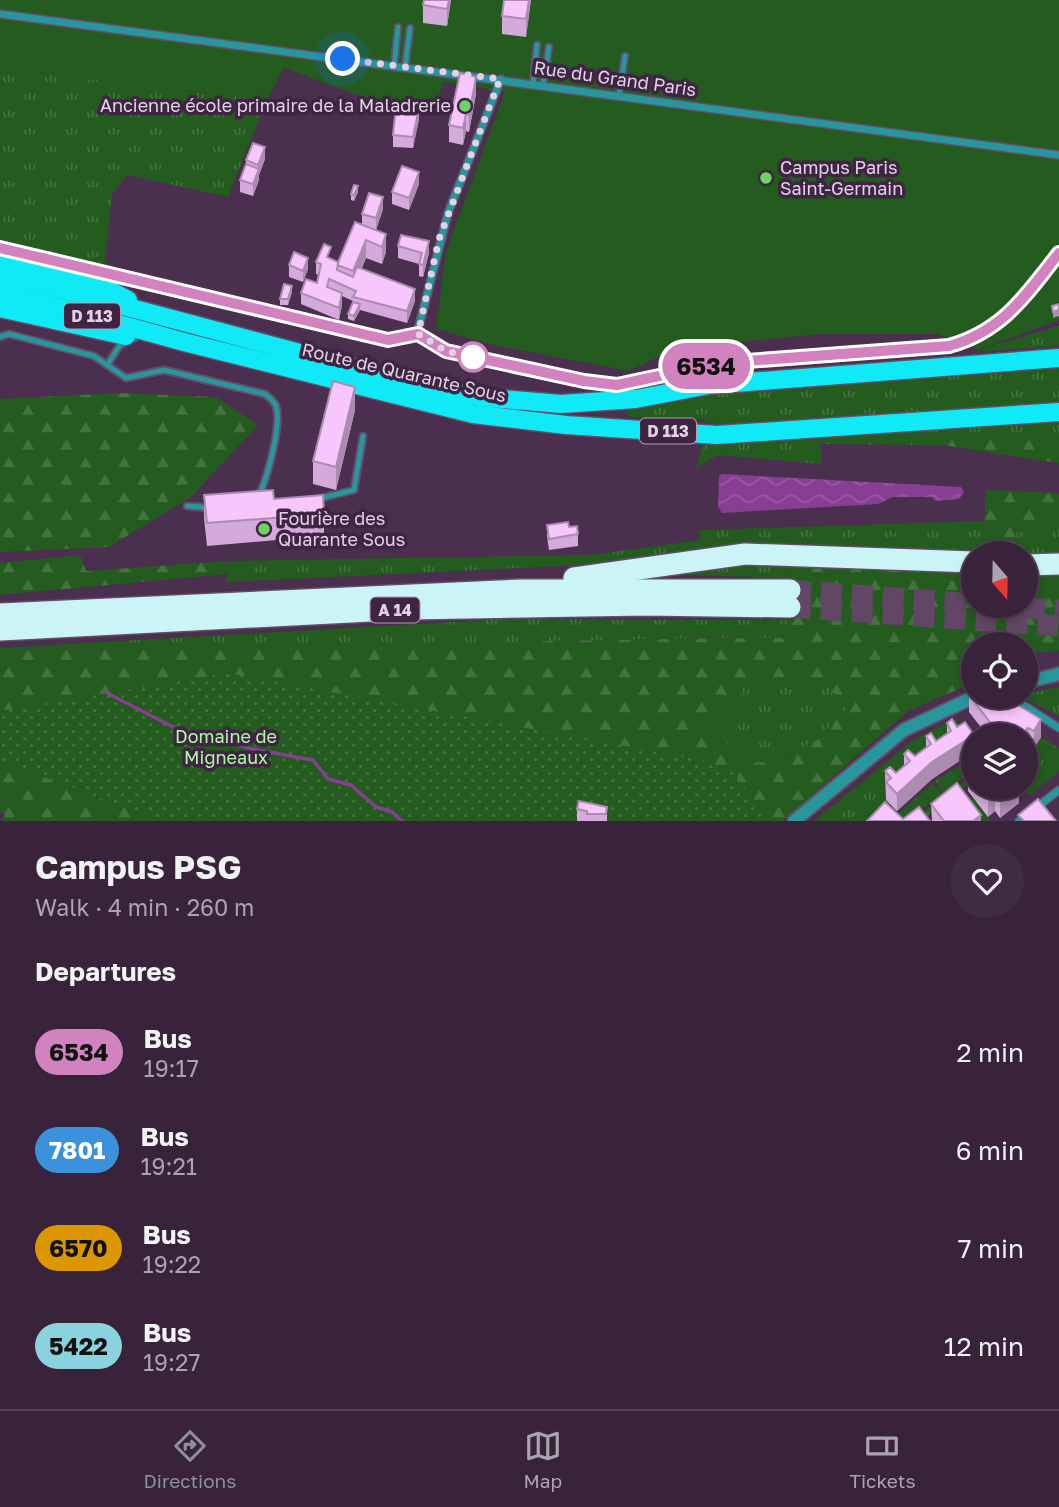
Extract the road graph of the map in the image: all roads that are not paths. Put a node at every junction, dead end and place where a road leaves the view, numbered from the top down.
1 (0, 14) edge
2 (398, 27) dead end
3 (410, 29) dead end
4 (537, 45) dead end
5 (549, 47) dead end
6 (625, 56) dead end
7 (394, 66) junction
8 (405, 67) junction
9 (500, 79) junction
10 (533, 84) junction
11 (543, 85) junction
12 (619, 96) junction
13 (1059, 155) edge
14 (0, 248) edge
15 (1059, 253) edge
16 (0, 258) edge
17 (0, 273) edge
18 (0, 291) edge
19 (0, 308) edge
20 (156, 315) junction
21 (0, 331) edge
22 (9, 334) junction
23 (418, 334) junction
24 (0, 337) edge
25 (135, 338) junction
26 (184, 342) junction
27 (1059, 358) edge
28 (107, 365) junction
29 (1059, 412) edge
30 (363, 436) dead end
31 (264, 486) junction
32 (269, 492) edge
33 (309, 499) edge
34 (187, 506) dead end
35 (253, 506) edge
36 (223, 509) edge
37 (961, 562) edge
38 (1059, 564) edge
39 (1038, 565) edge
40 (412, 594) junction
41 (0, 614) edge
42 (0, 630) edge
43 (1059, 674) edge
44 (1038, 679) edge
45 (961, 703) edge
46 (1029, 709) edge
47 (1059, 728) edge
48 (1059, 790) edge
49 (794, 821) edge
50 (1019, 821) edge

1 - 7 street, Rue du Grand Paris
2 - 7 lane
3 - 8 lane
4 - 10 lane
5 - 11 lane
6 - 12 lane
7 - 8 street, Rue du Grand Paris
8 - 9 street, Rue du Grand Paris
9 - 10 street, Rue du Grand Paris
9 - 23 street
10 - 11 street, Rue du Grand Paris
11 - 12 street, Rue du Grand Paris
12 - 13 street, Rue du Grand Paris
14 - 23 street
15 - 23 street
16 - 20 main road
17 - 20 main road, Route de Quarante Sous / D 113
18 - 26 main road, Route de Quarante Sous / D 113
19 - 25 main road
20 - 27 main road, Route de Quarante Sous / D 113
21 - 22 lane
22 - 24 lane
22 - 28 lane
25 - 26 main road
25 - 28 lane
26 - 29 main road, Route de Quarante Sous / D 113
28 - 31 lane
30 - 33 lane
31 - 32 lane
31 - 35 lane
34 - 36 lane
37 - 40 highway
38 - 39 highway
40 - 41 highway, A 14
40 - 42 highway, A 14
43 - 44 street
45 - 49 street
46 - 47 street
48 - 50 street

